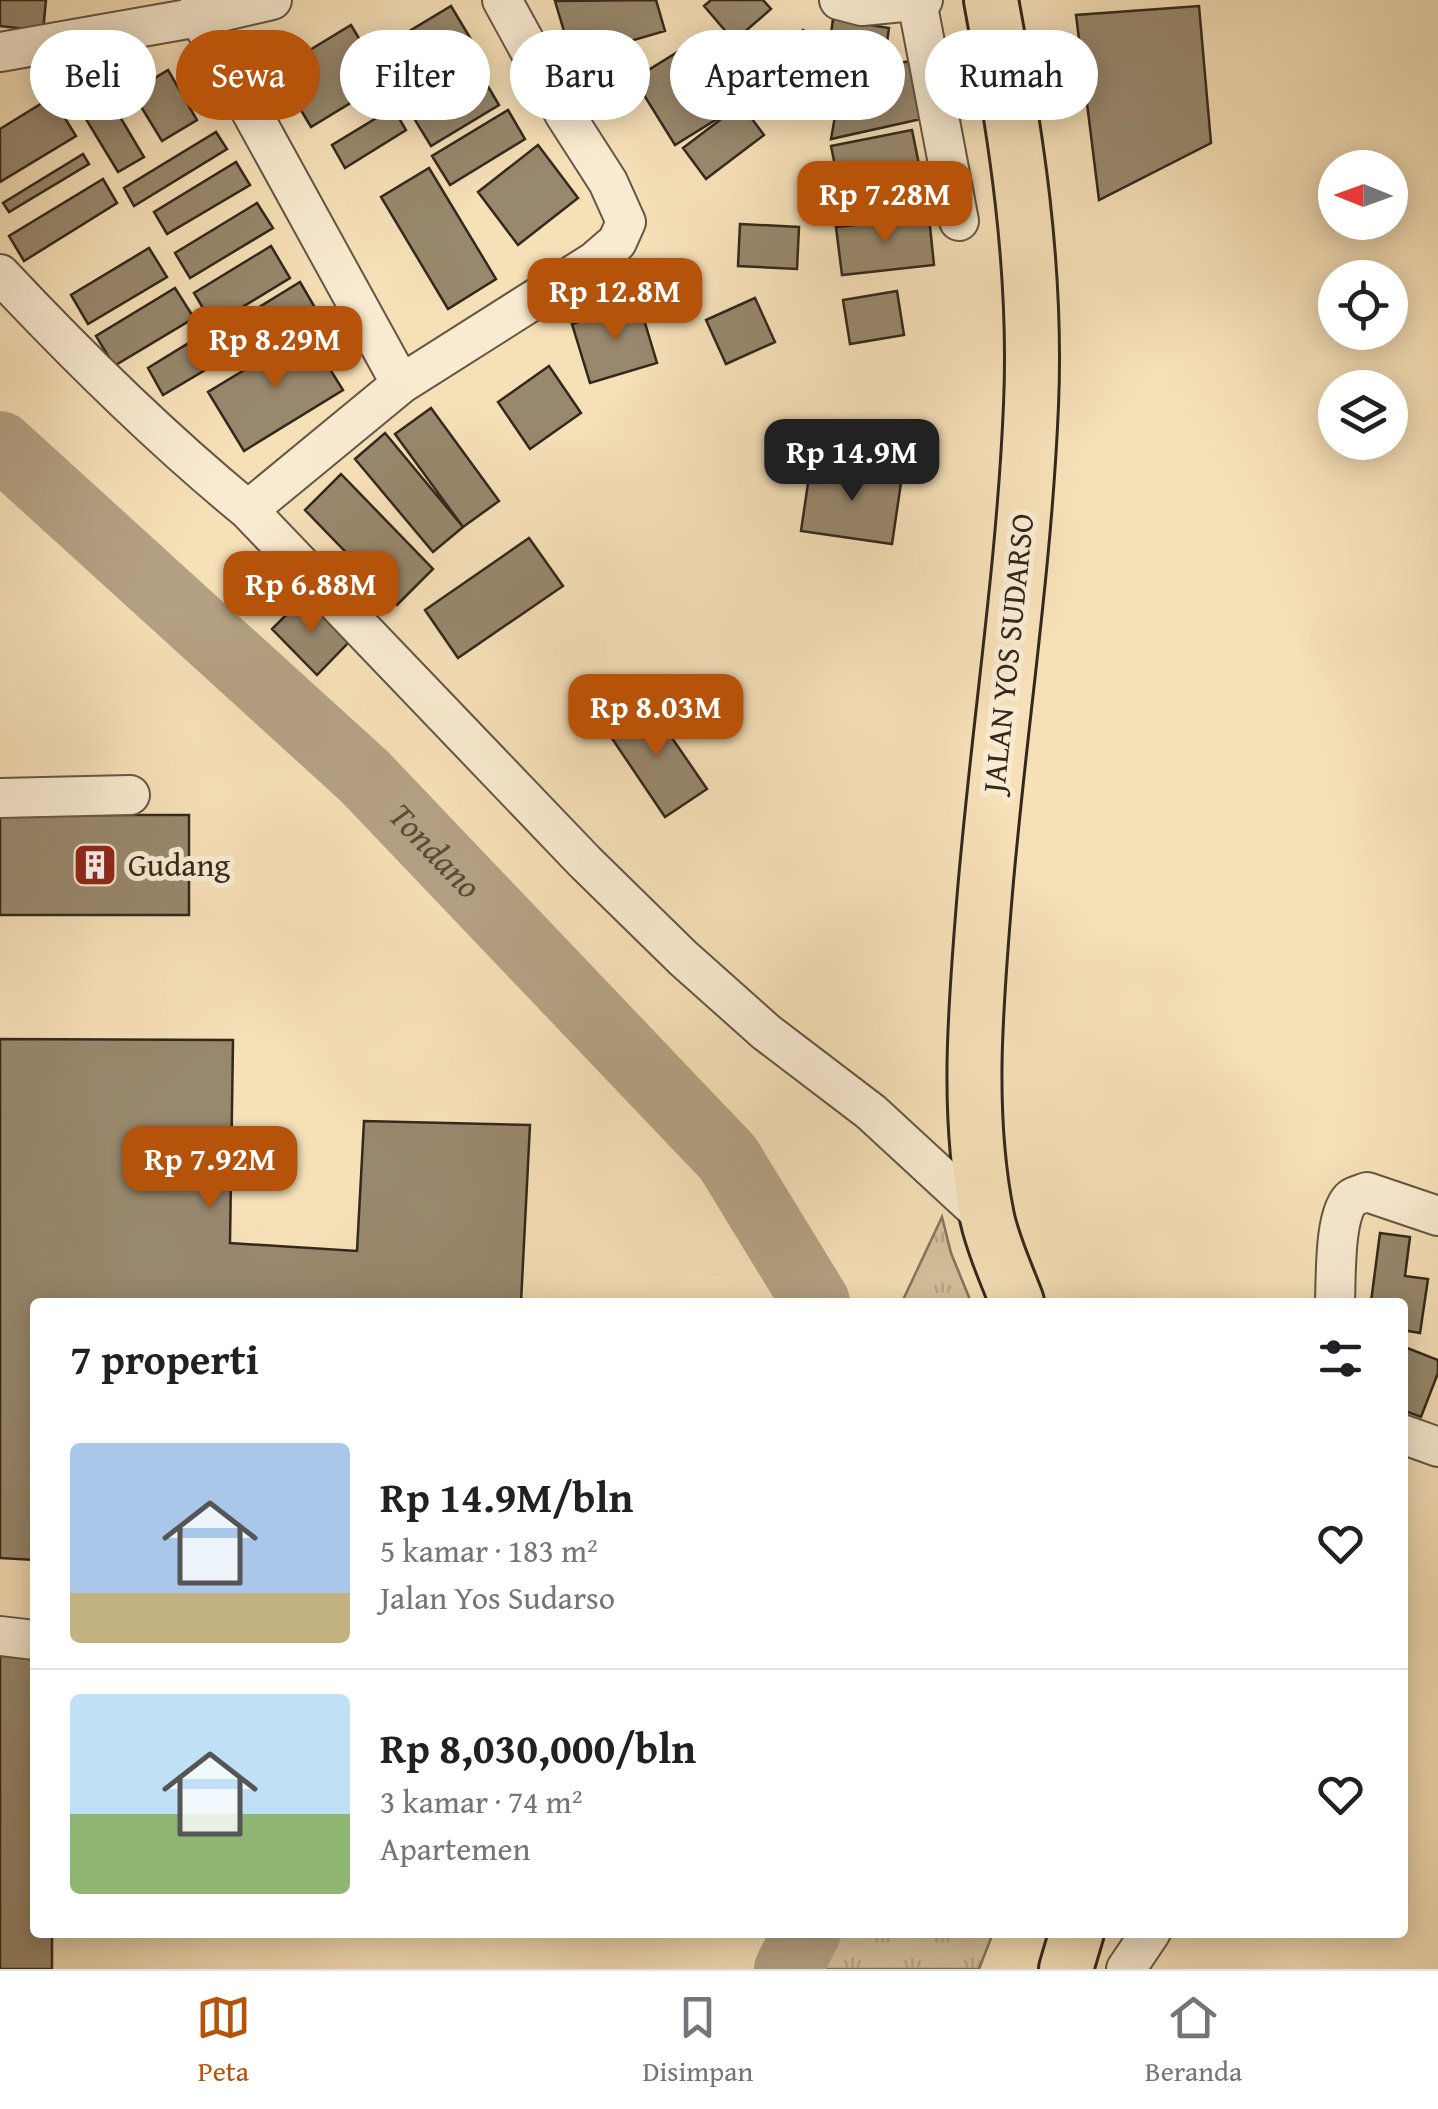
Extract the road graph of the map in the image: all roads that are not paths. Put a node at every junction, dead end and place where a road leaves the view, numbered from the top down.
1 (272, 0) edge
2 (502, 0) edge
3 (840, 0) edge
4 (920, 0) edge
5 (992, 0) edge
6 (200, 8) edge
7 (0, 52) edge
8 (959, 221) dead end
9 (0, 274) edge
10 (400, 384) junction
11 (248, 510) junction
12 (130, 795) dead end
13 (0, 798) edge
14 (1438, 1216) edge
15 (988, 1220) junction
16 (1016, 1298) edge
17 (1335, 1298) edge
18 (1408, 1436) edge
19 (1438, 1447) edge
20 (0, 1636) edge
21 (30, 1639) edge
22 (1075, 1938) edge
23 (1147, 1938) edge
24 (1066, 1969) edge
25 (1126, 1969) edge

1 - 6 street
2 - 10 street
3 - 4 street
4 - 8 street
5 - 15 highway, JALAN YOS SUDARSO
6 - 7 street
6 - 10 street
9 - 11 street
10 - 11 street
11 - 15 street
12 - 13 street
14 - 17 street
15 - 16 highway, JALAN YOS SUDARSO
18 - 19 street
20 - 21 street
22 - 24 highway
23 - 25 street

